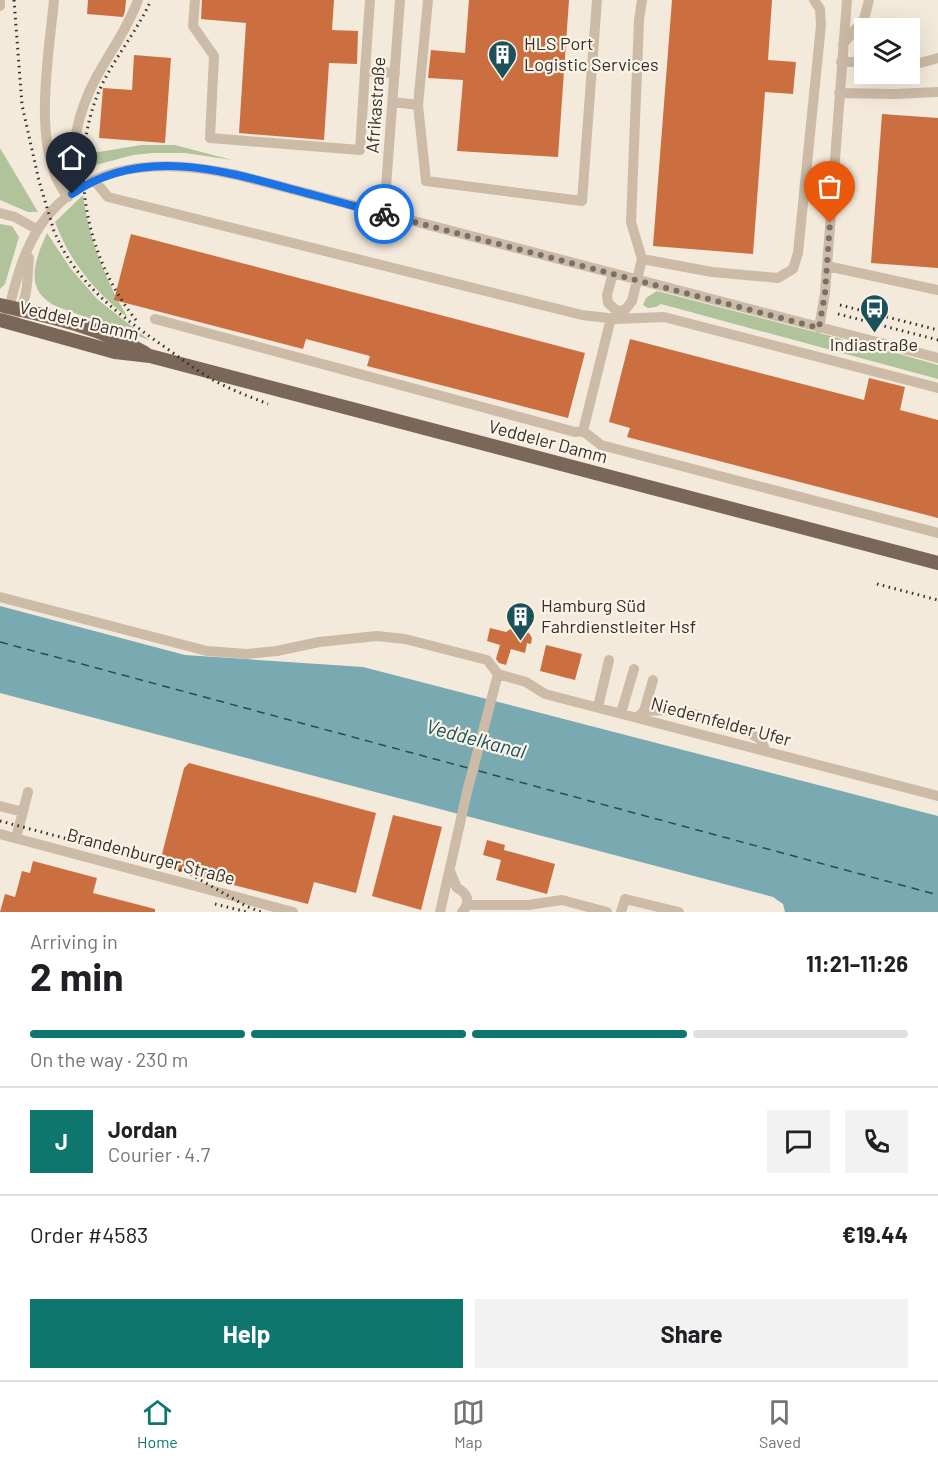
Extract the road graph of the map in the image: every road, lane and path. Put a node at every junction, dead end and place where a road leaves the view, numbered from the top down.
1 (0, 0) edge
2 (54, 0) edge
3 (195, 0) edge
4 (370, 0) edge
5 (400, 0) edge
6 (428, 0) edge
7 (597, 0) edge
8 (642, 0) edge
9 (814, 0) edge
10 (847, 0) edge
11 (869, 0) edge
12 (135, 2) edge
13 (0, 6) edge
14 (843, 45) junction
15 (938, 58) edge
16 (841, 62) junction
17 (854, 62) edge
18 (920, 63) edge
19 (365, 71) junction
20 (395, 73) junction
21 (938, 92) edge
22 (839, 93) junction
23 (393, 102) junction
24 (418, 105) junction
25 (94, 180) junction
26 (72, 194) junction
27 (0, 213) edge
28 (380, 213) junction
29 (38, 230) junction
30 (642, 259) junction
31 (827, 266) junction
32 (613, 273) junction
33 (638, 280) junction
34 (938, 290) edge
35 (10, 307) edge
36 (614, 316) junction
37 (155, 320) dead end
38 (3, 321) edge
39 (819, 328) junction
40 (150, 356) junction
41 (938, 358) edge
42 (938, 388) edge
43 (584, 431) junction
44 (938, 533) edge
45 (938, 562) edge
46 (0, 597) edge
47 (609, 660) dead end
48 (634, 669) dead end
49 (498, 674) junction
50 (653, 680) dead end
51 (598, 707) junction
52 (621, 713) junction
53 (640, 714) junction
54 (766, 751) junction
55 (28, 792) dead end
56 (938, 796) edge
57 (0, 806) edge
58 (23, 812) junction
59 (0, 834) edge
60 (16, 838) junction
61 (450, 870) junction
62 (457, 888) junction
63 (444, 893) junction
64 (465, 908) edge
65 (293, 912) edge
66 (440, 912) edge
67 (607, 912) edge
68 (621, 912) edge
69 (679, 912) edge

1 - 13 street
2 - 26 street
3 - 19 street
4 - 19 street
5 - 20 street, Afrikastraße
6 - 24 street
7 - 24 street
8 - 30 street
9 - 30 street
10 - 14 street
11 - 14 street
12 - 26 street
14 - 16 street
15 - 18 street
16 - 17 street
16 - 22 street
19 - 20 street
20 - 23 street, Afrikastraße
21 - 22 street
22 - 31 street
23 - 24 street
23 - 28 street, Afrikastraße
25 - 26 street
25 - 28 street
25 - 36 street
26 - 29 street
27 - 29 street
28 - 32 street
29 - 35 street
30 - 33 street
31 - 34 street
31 - 39 street
32 - 33 street
32 - 36 street
33 - 36 street
33 - 39 street
35 - 38 street
35 - 40 main road, Veddeler Damm
36 - 42 street
36 - 43 street
37 - 43 street
38 - 40 main road, Veddeler Damm
39 - 41 street
40 - 45 main road, Veddeler Damm
43 - 44 street
46 - 49 street
47 - 51 street
48 - 52 street
49 - 51 street, Niedernfelder Ufer
49 - 61 street
50 - 53 street
51 - 52 street, Niedernfelder Ufer
52 - 53 street, Niedernfelder Ufer
53 - 54 street, Niedernfelder Ufer
53 - 54 street
54 - 56 street, Niedernfelder Ufer
55 - 58 street
57 - 58 street
58 - 60 street
59 - 60 street, Brandenburger Straße
60 - 65 street, Brandenburger Straße
61 - 62 street
61 - 63 street
62 - 63 street
62 - 64 street
63 - 66 street
64 - 67 street
68 - 69 street

